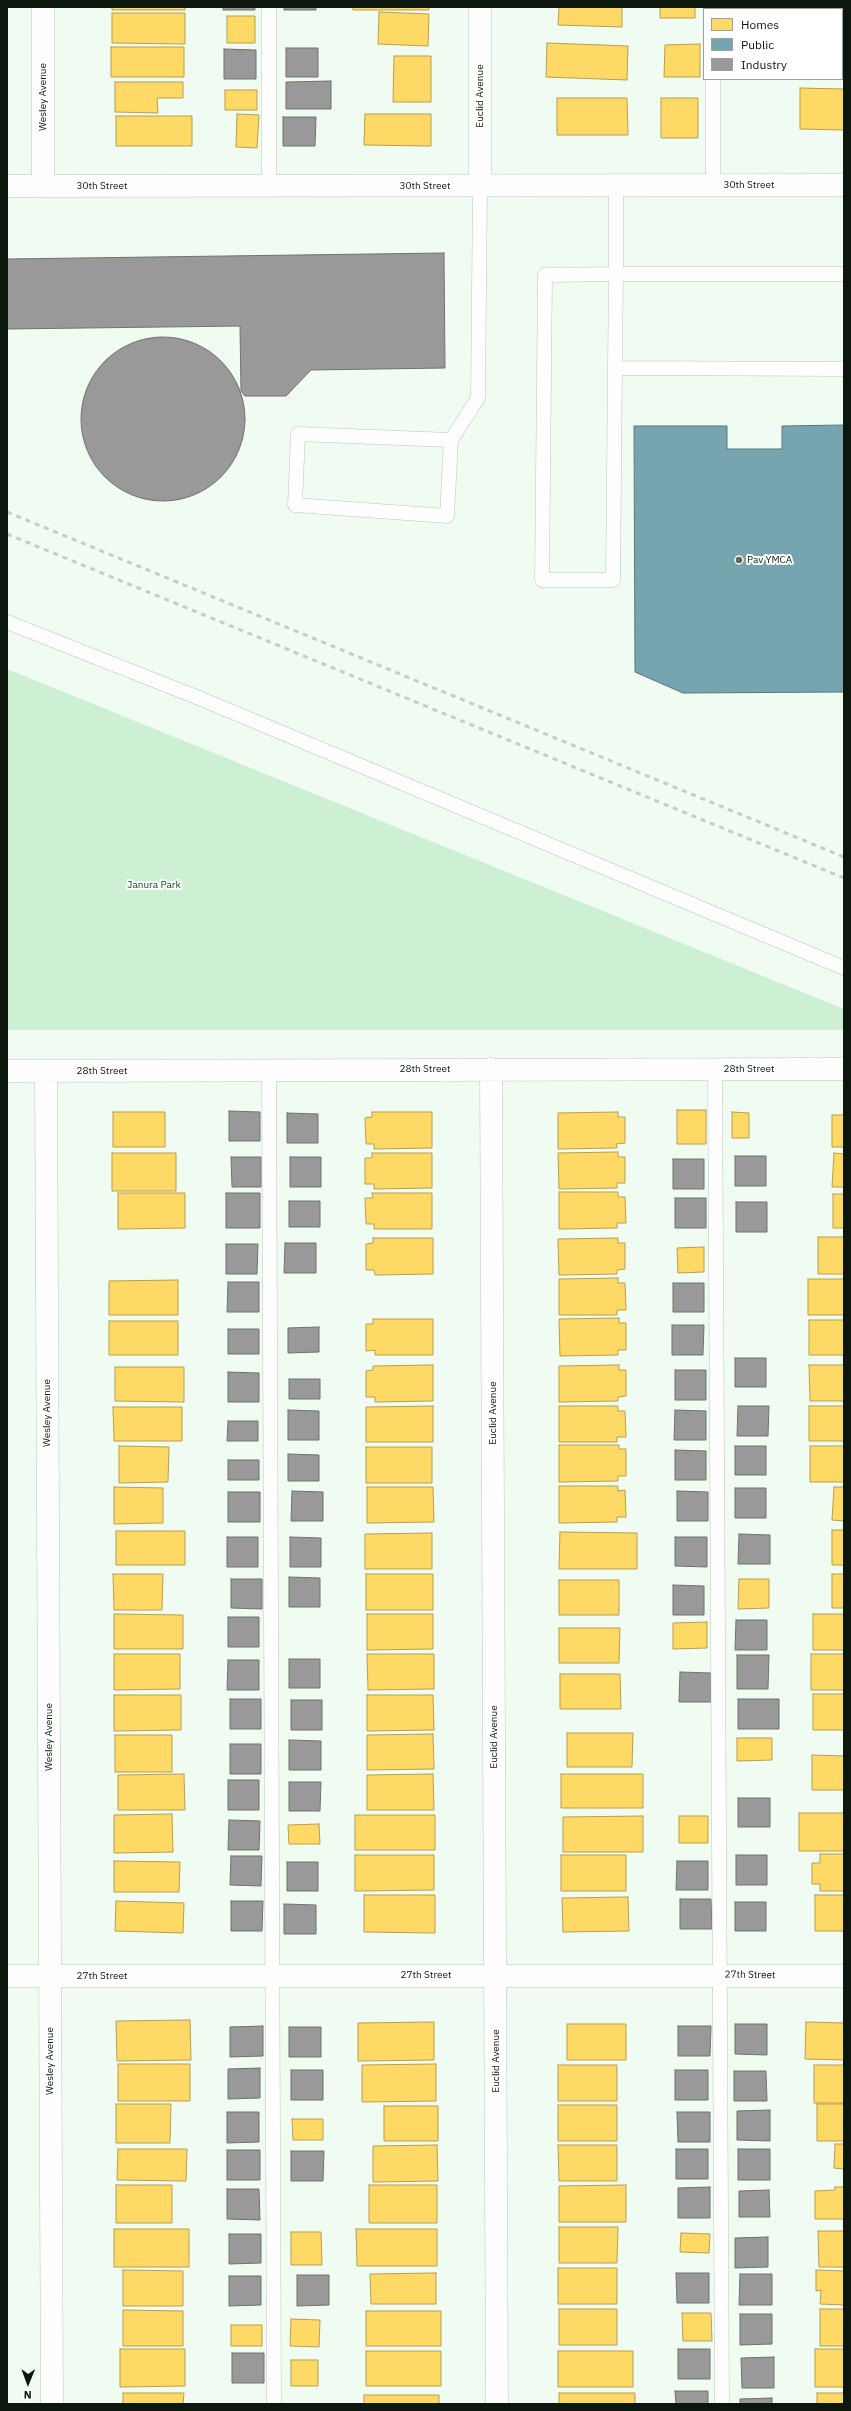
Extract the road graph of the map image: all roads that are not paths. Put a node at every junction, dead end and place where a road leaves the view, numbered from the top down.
1 (43, 7) edge
2 (268, 7) edge
3 (480, 7) edge
4 (713, 80) edge
5 (713, 185) junction
6 (844, 185) edge
7 (7, 186) edge
8 (43, 186) junction
9 (269, 186) junction
10 (480, 186) junction
11 (616, 186) junction
12 (616, 274) junction
13 (844, 274) edge
14 (615, 368) junction
15 (844, 369) edge
16 (451, 440) junction
17 (7, 622) edge
18 (844, 968) edge
19 (491, 1069) junction
20 (715, 1069) junction
21 (844, 1069) edge
22 (269, 1070) junction
23 (7, 1071) edge
24 (46, 1071) junction
25 (495, 1975) junction
26 (720, 1975) junction
27 (7, 1976) edge
28 (50, 1976) junction
29 (272, 1976) junction
30 (844, 1976) edge
31 (52, 2404) edge
32 (274, 2404) edge
33 (497, 2404) edge
34 (722, 2404) edge

1 - 8 street, Wesley Avenue
2 - 9 lane
3 - 10 street, Euclid Avenue
4 - 5 lane
5 - 6 street, 30th Street
5 - 11 street, 30th Street
7 - 8 street, 30th Street
8 - 9 street, 30th Street
9 - 10 street, 30th Street
10 - 11 street, 30th Street
10 - 16 lane
11 - 12 lane
12 - 13 lane
12 - 14 lane
12 - 14 lane
14 - 15 lane
16 - 16 lane
17 - 18 lane
19 - 20 street, 28th Street
19 - 22 street, 28th Street
19 - 25 street, Euclid Avenue
20 - 21 street, 28th Street
20 - 26 lane
22 - 24 street, 28th Street
22 - 29 lane
23 - 24 street, 28th Street
24 - 28 street, Wesley Avenue
25 - 26 street, 27th Street
25 - 29 street, 27th Street
25 - 33 street, Euclid Avenue
26 - 30 street, 27th Street
26 - 34 lane
27 - 28 street, 27th Street
28 - 29 street, 27th Street
28 - 31 street, Wesley Avenue
29 - 32 lane

